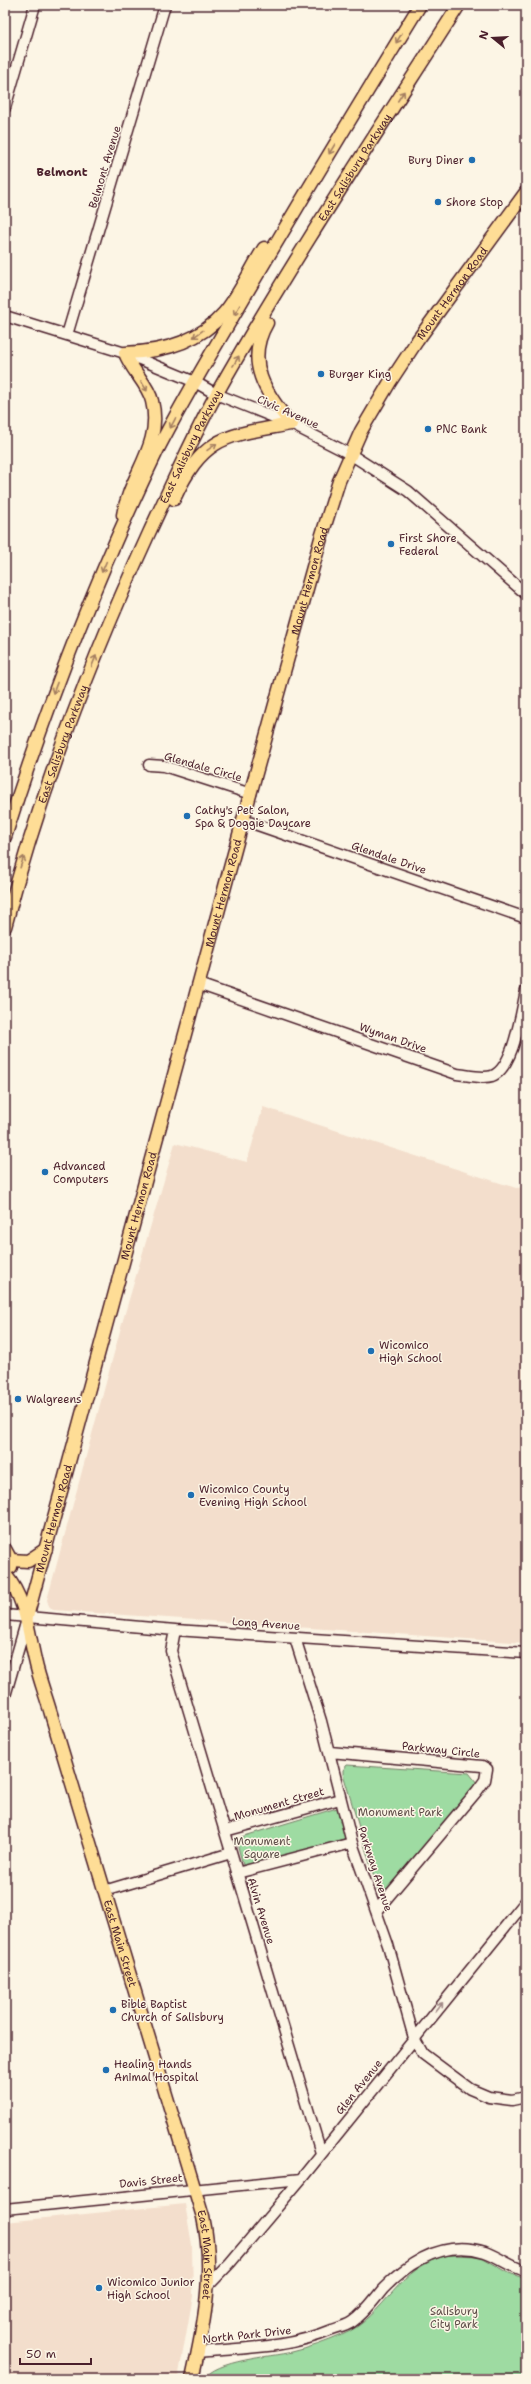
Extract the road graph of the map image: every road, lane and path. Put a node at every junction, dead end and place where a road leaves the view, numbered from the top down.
1 (35, 5) edge
2 (166, 5) edge
3 (420, 5) edge
4 (459, 5) edge
5 (5, 108) edge
6 (320, 169) junction
7 (526, 192) edge
8 (326, 213) junction
9 (5, 316) edge
10 (67, 335) junction
11 (125, 353) junction
12 (195, 382) junction
13 (216, 394) junction
14 (291, 424) junction
15 (350, 454) junction
16 (120, 532) junction
17 (526, 594) edge
18 (120, 597) junction
19 (149, 765) dead end
20 (251, 794) junction
21 (243, 820) junction
22 (5, 837) edge
23 (526, 918) edge
24 (5, 927) edge
25 (198, 984) junction
26 (526, 991) edge
27 (5, 1549) edge
28 (46, 1549) junction
29 (11, 1560) junction
30 (9, 1578) edge
31 (5, 1615) edge
32 (27, 1617) junction
33 (175, 1630) junction
34 (295, 1638) junction
35 (526, 1653) edge
36 (5, 1696) edge
37 (330, 1752) junction
38 (340, 1799) junction
39 (225, 1831) junction
40 (352, 1843) junction
41 (231, 1853) junction
42 (237, 1873) junction
43 (104, 1891) junction
44 (526, 1901) edge
45 (376, 1911) junction
46 (414, 2038) junction
47 (526, 2097) edge
48 (321, 2153) junction
49 (301, 2179) junction
50 (194, 2188) junction
51 (5, 2209) edge
52 (526, 2271) edge
53 (208, 2286) junction
54 (198, 2352) junction
55 (192, 2379) edge

1 - 5 street
2 - 10 street, Belmont Avenue
3 -> 6 main road
8 -> 4 main road, East Salisbury Parkway
6 -> 11 main road
6 -> 12 main road
7 - 15 main road, Mount Hermon Road
13 -> 8 main road, East Salisbury Parkway
8 - 14 main road
9 - 10 street, Civic Avenue
10 - 11 street, Civic Avenue
11 - 12 street, Civic Avenue
11 -> 16 main road
12 - 13 street, Civic Avenue
12 -> 16 main road
13 - 14 street, Civic Avenue
13 - 18 main road, East Salisbury Parkway
14 - 15 street, Civic Avenue
18 -> 14 main road
15 - 17 street, Civic Avenue
15 - 20 main road, Mount Hermon Road
16 -> 22 main road
24 -> 18 main road, East Salisbury Parkway
19 - 20 street, Glendale Circle
20 - 21 main road, Mount Hermon Road
21 - 23 street, Glendale Drive
21 - 25 main road, Mount Hermon Road
25 - 26 street, Wyman Drive
25 - 28 main road, Mount Hermon Road
27 - 29 main road, East Main Street
28 - 29 main road
28 - 32 main road, Mount Hermon Road
29 - 30 main road, East Main Street
30 - 32 main road, East Main Street
31 - 32 street, Long Avenue
32 - 33 street, Long Avenue
32 - 36 street
32 - 43 main road, East Main Street
33 - 34 street, Long Avenue
33 - 39 street, Alvin Avenue
34 - 35 street, Long Avenue
34 - 37 street, Parkway Avenue
37 - 38 street, Parkway Avenue
37 - 45 street, Parkway Circle
38 - 39 street, Monument Street
38 - 40 street, Parkway Avenue
39 - 41 street, Alvin Avenue
40 - 42 street
40 - 45 street, Parkway Avenue
41 - 42 street, Alvin Avenue
41 - 43 street
42 - 48 street, Alvin Avenue
43 - 50 main road, East Main Street
46 -> 44 street, Glen Avenue
45 - 46 street, Parkway Avenue
46 - 47 street, Parkway Avenue
46 - 48 street, Glen Avenue
48 - 49 street, Glen Avenue
49 - 50 street, Davis Street
49 - 53 street, Glen Avenue
50 - 51 street, Davis Street
50 - 53 main road, East Main Street
52 - 54 street, North Park Drive
53 - 54 main road, East Main Street
54 - 55 main road, East Main Street

